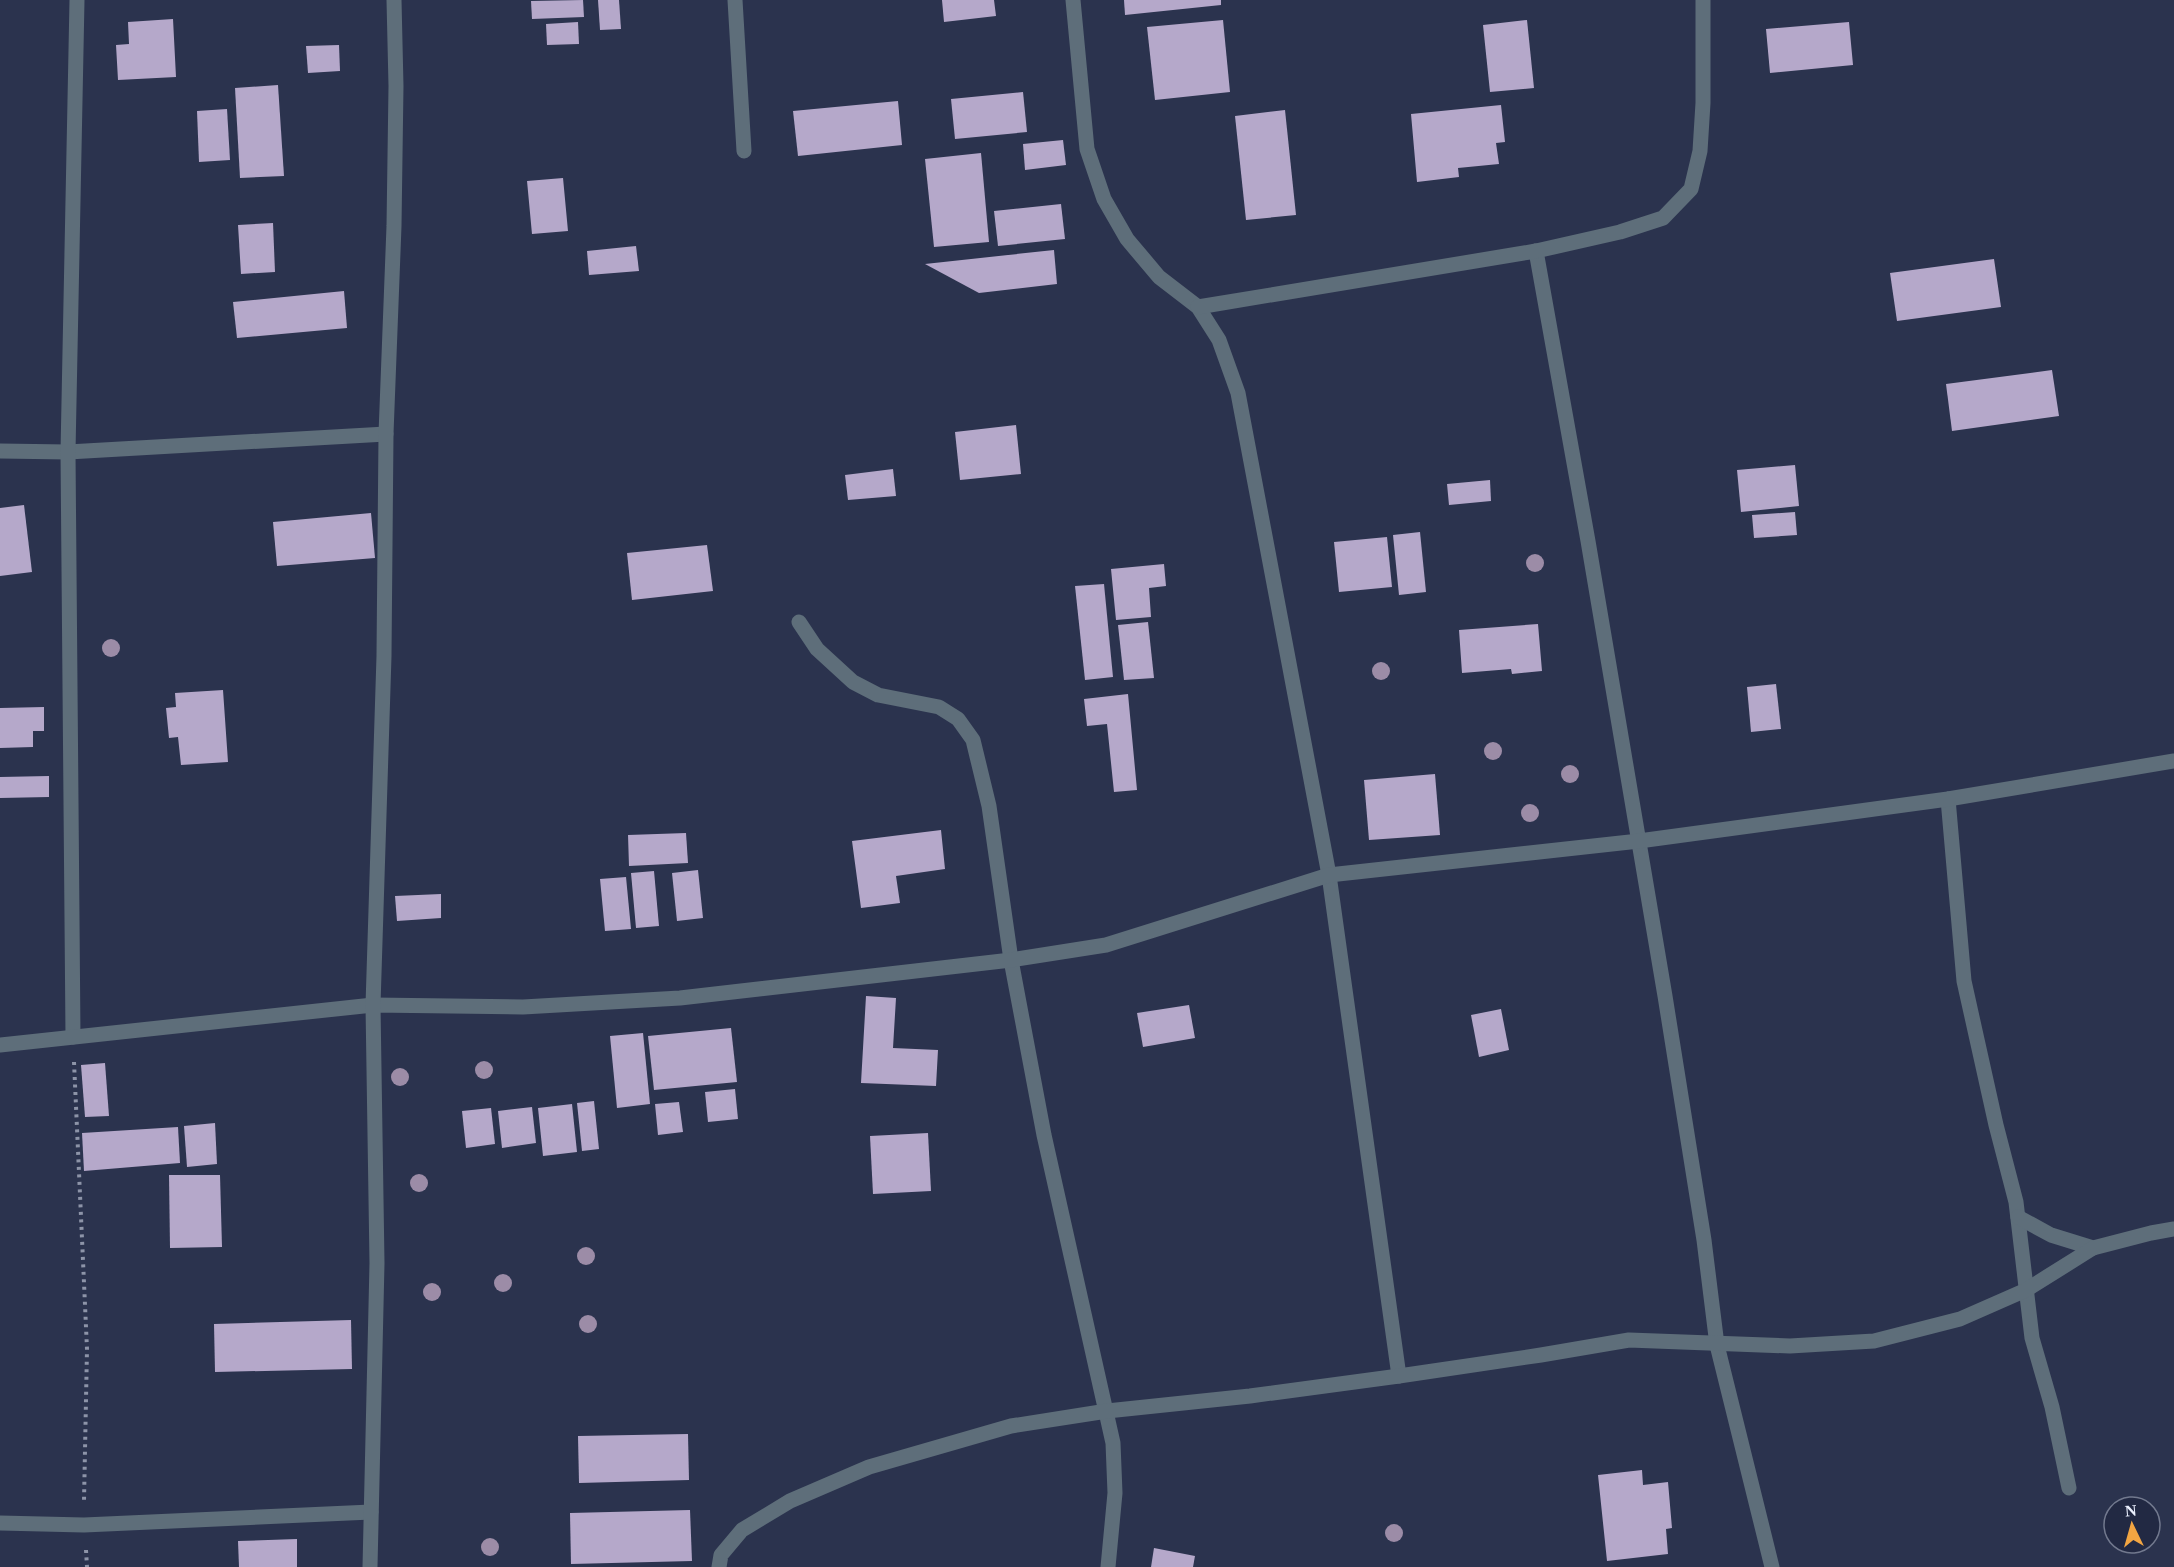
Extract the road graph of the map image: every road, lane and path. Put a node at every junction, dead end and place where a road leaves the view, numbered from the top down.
1 (77, 0) edge
2 (394, 0) edge
3 (735, 0) edge
4 (1073, 0) edge
5 (1703, 0) edge
6 (744, 151) dead end
7 (1536, 251) junction
8 (1198, 307) junction
9 (386, 434) junction
10 (0, 451) edge
11 (68, 452) junction
12 (799, 622) dead end
13 (2174, 761) edge
14 (1948, 799) junction
15 (1639, 841) junction
16 (1329, 875) junction
17 (1011, 960) junction
18 (373, 1005) junction
19 (73, 1037) junction
20 (0, 1045) edge
21 (2018, 1217) junction
22 (2174, 1229) edge
23 (2093, 1248) junction
24 (2025, 1290) junction
25 (1717, 1345) junction
26 (1399, 1376) junction
27 (1107, 1411) junction
28 (2069, 1488) dead end
29 (371, 1512) junction
30 (0, 1523) edge
31 (84, 1525) junction
32 (87, 1567) edge
33 (370, 1567) edge
34 (719, 1567) edge
35 (1108, 1567) edge
36 (1772, 1567) edge

1 - 11 street
2 - 9 street
3 - 6 street
4 - 8 street
5 - 7 street
7 - 8 street
7 - 15 street
8 - 16 street
9 - 11 street
9 - 18 street
10 - 11 street
11 - 19 street
12 - 17 street
13 - 14 street
14 - 15 street
14 - 21 street
15 - 16 street
15 - 25 street
16 - 17 street
16 - 26 street
17 - 18 street
17 - 27 street
18 - 19 street
18 - 29 street
19 - 20 street
19 - 31 path
21 - 23 street
21 - 24 street
22 - 23 street
23 - 24 street
24 - 25 street
24 - 28 street
25 - 26 street
25 - 36 street
26 - 27 street
27 - 34 street
27 - 35 street
29 - 31 street
29 - 33 street
30 - 31 street
31 - 32 path

